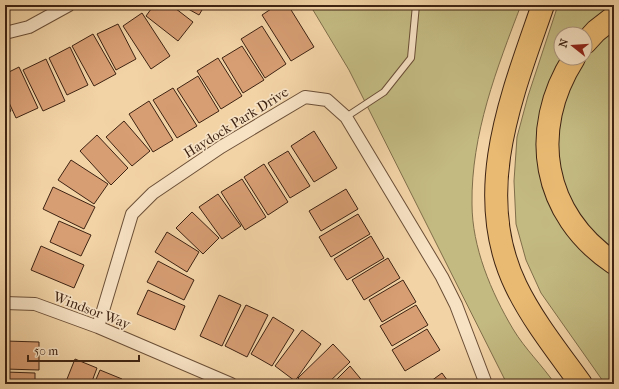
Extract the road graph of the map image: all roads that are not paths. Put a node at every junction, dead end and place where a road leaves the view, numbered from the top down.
1 (69, 5) edge
2 (416, 5) edge
3 (543, 5) edge
4 (614, 17) edge
5 (5, 33) edge
6 (593, 34) edge
7 (570, 66) edge
8 (346, 116) junction
9 (614, 263) edge
10 (5, 303) edge
11 (98, 327) junction
12 (231, 384) edge
13 (486, 384) edge
14 (581, 384) edge

1 - 5 street
2 - 8 lane
3 - 14 highway
4 - 6 highway
7 - 9 highway
8 - 11 street, Haydock Park Drive
8 - 13 street, Haydock Park Drive
10 - 11 street, Windsor Way
11 - 12 street, Windsor Way

